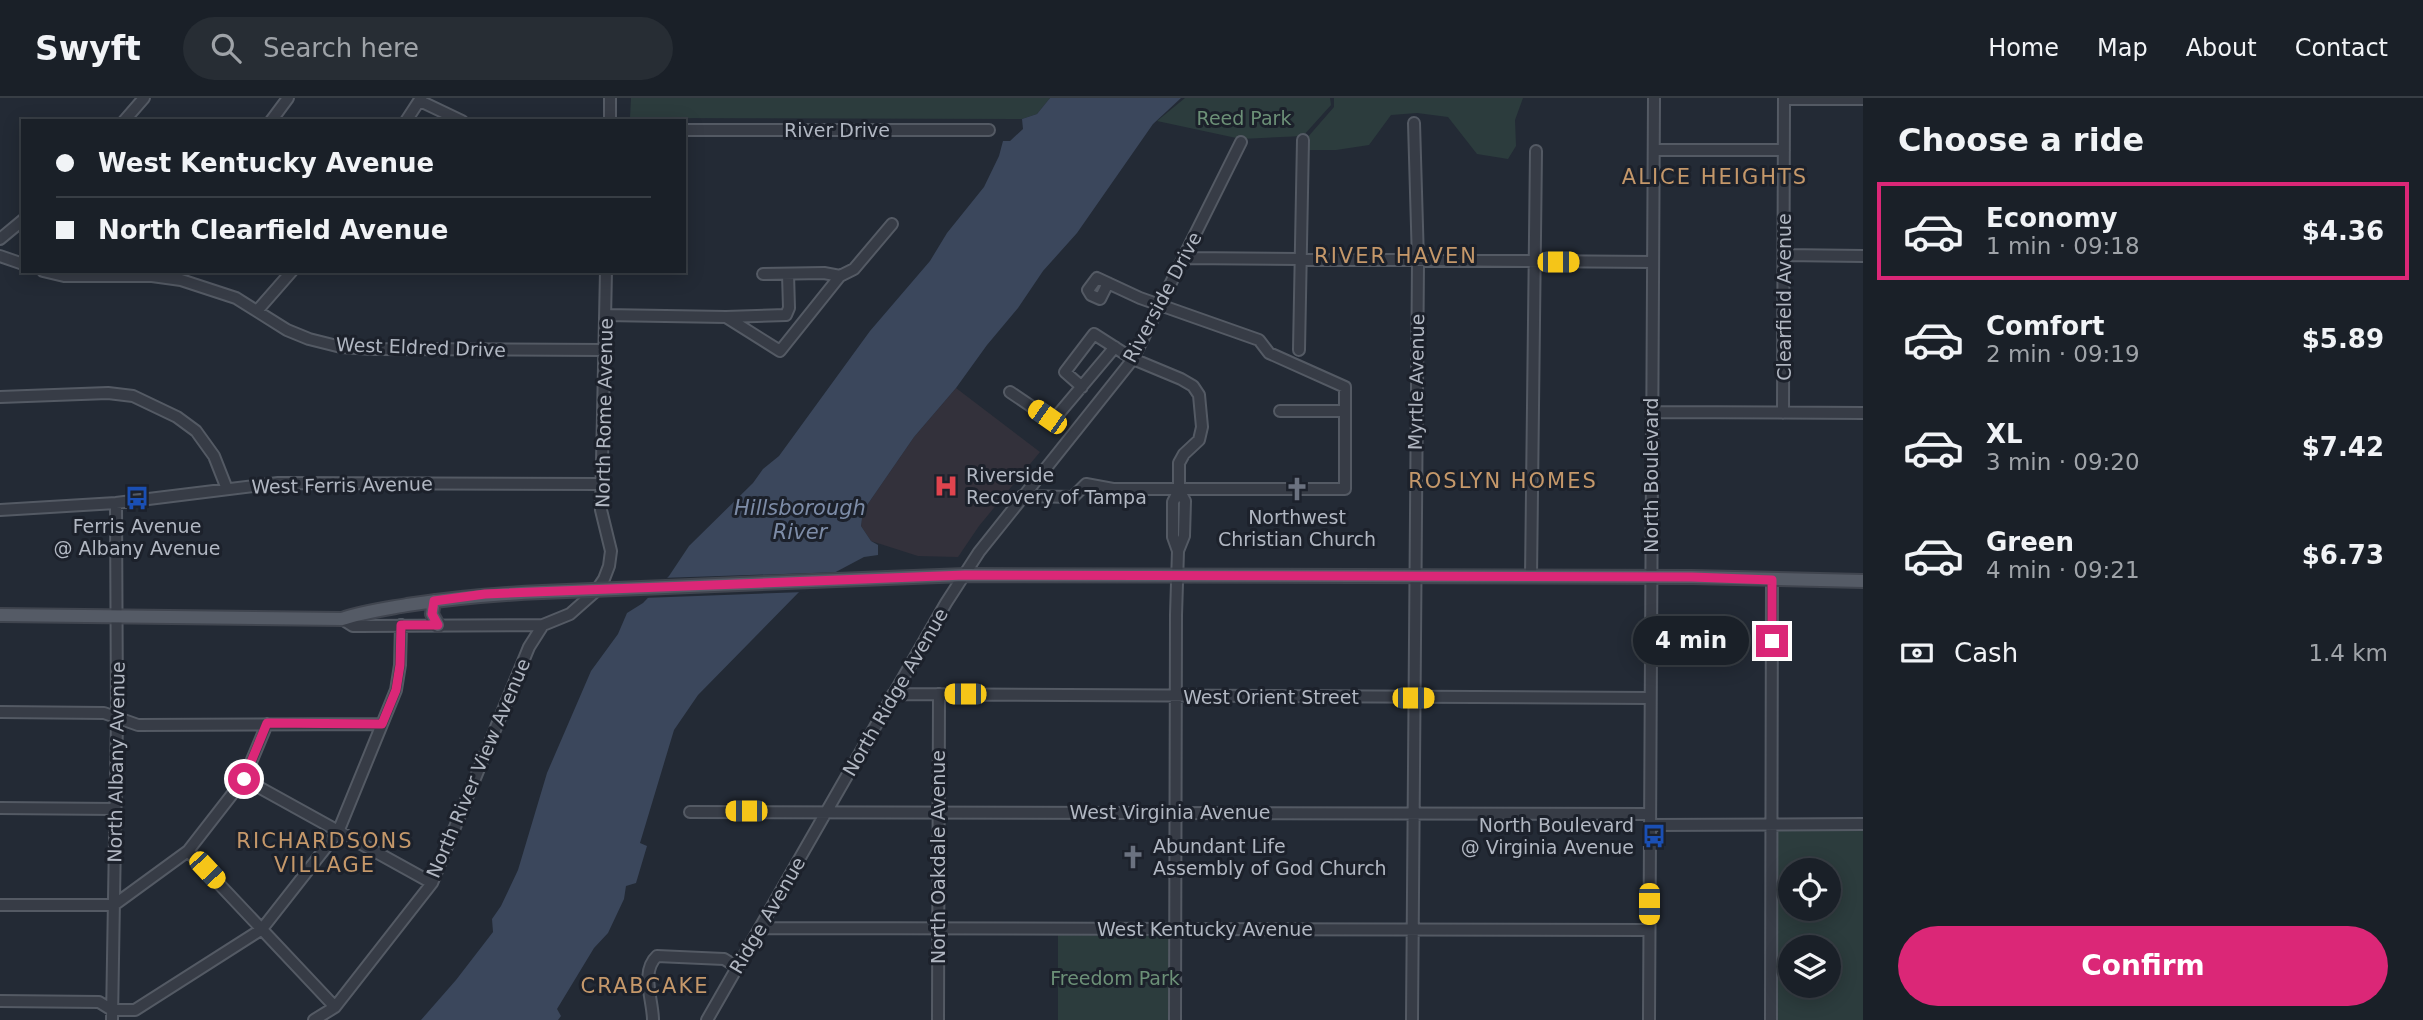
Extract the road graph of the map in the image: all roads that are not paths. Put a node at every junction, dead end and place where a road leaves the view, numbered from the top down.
1 (144, 98) edge
2 (288, 98) edge
3 (610, 98) edge
4 (1654, 98) edge
5 (420, 99) edge
6 (1784, 99) edge
7 (1863, 99) edge
8 (126, 119) edge
9 (272, 119) edge
10 (407, 119) edge
11 (458, 119) edge
12 (610, 119) edge
13 (1414, 123) dead end
14 (686, 130) edge
15 (989, 130) dead end
16 (1303, 140) dead end
17 (1241, 142) dead end
18 (1654, 150) junction
19 (1784, 150) junction
20 (1536, 151) dead end
21 (21, 222) edge
22 (892, 223) dead end
23 (0, 239) edge
24 (1784, 255) junction
25 (0, 256) edge
26 (1863, 256) edge
27 (1184, 258) junction
28 (1301, 259) junction
29 (1418, 261) junction
30 (1535, 262) junction
31 (1653, 262) junction
32 (21, 263) edge
33 (55, 273) edge
34 (290, 273) edge
35 (606, 273) edge
36 (154, 274) edge
37 (763, 274) dead end
38 (788, 274) junction
39 (840, 276) junction
40 (1108, 283) dead end
41 (1158, 304) junction
42 (257, 311) junction
43 (606, 314) junction
44 (726, 317) junction
45 (1115, 347) junction
46 (605, 350) junction
47 (1300, 350) dead end
48 (1133, 359) junction
49 (1082, 387) junction
50 (1010, 392) dead end
51 (0, 397) edge
52 (1280, 411) dead end
53 (1345, 411) junction
54 (1651, 412) junction
55 (1783, 413) junction
56 (1863, 413) edge
57 (601, 484) junction
58 (227, 489) junction
59 (1179, 490) junction
60 (1022, 496) junction
61 (116, 503) junction
62 (0, 510) edge
63 (965, 575) junction
64 (1177, 576) junction
65 (1414, 577) junction
66 (1531, 577) junction
67 (1650, 577) junction
68 (1772, 580) junction
69 (1863, 581) edge
70 (434, 601) junction
71 (0, 615) edge
72 (117, 616) junction
73 (342, 619) junction
74 (401, 625) junction
75 (438, 625) junction
76 (543, 625) junction
77 (893, 694) junction
78 (939, 694) junction
79 (1176, 696) junction
80 (1413, 698) junction
81 (1649, 698) junction
82 (0, 712) edge
83 (117, 718) junction
84 (267, 723) junction
85 (382, 724) junction
86 (244, 779) junction
87 (0, 808) edge
88 (115, 808) junction
89 (828, 811) junction
90 (938, 811) junction
91 (690, 812) dead end
92 (1176, 812) junction
93 (1413, 812) junction
94 (1649, 820) junction
95 (1772, 824) junction
96 (1863, 824) edge
97 (338, 832) junction
98 (188, 851) junction
99 (432, 883) junction
100 (0, 905) edge
101 (114, 905) junction
102 (761, 928) junction
103 (938, 928) junction
104 (262, 929) junction
105 (1175, 929) junction
106 (1413, 929) junction
107 (1649, 930) junction
108 (737, 967) junction
109 (0, 1001) edge
110 (334, 1007) junction
111 (112, 1015) edge
112 (314, 1020) edge
113 (653, 1020) edge
114 (707, 1020) edge
115 (938, 1020) edge
116 (1175, 1020) edge
117 (1412, 1020) edge
118 (1649, 1020) edge
119 (1770, 1020) edge

1 - 8 street
2 - 9 street
3 - 12 street
4 - 18 street, North Boulevard
5 - 10 street
5 - 11 street
6 - 7 street
6 - 19 street, Clearfield Avenue
13 - 29 street, Myrtle Avenue
14 - 15 street, River Drive
16 - 28 street
17 - 27 street, Riverside Drive
18 - 19 street
18 - 31 street, North Boulevard
19 - 24 street, Clearfield Avenue
20 - 30 street
21 - 23 street
22 - 39 street
24 - 26 street
24 - 55 street, Clearfield Avenue
25 - 32 street
27 - 28 street
27 - 41 street, Riverside Drive
28 - 29 street
28 - 47 street
29 - 30 street
29 - 65 street, Myrtle Avenue
30 - 31 street
30 - 66 street
31 - 54 street, North Boulevard
33 - 36 street, West Eldred Drive
34 - 42 street
35 - 43 street, North Rome Avenue
36 - 42 street, West Eldred Drive
37 - 38 street
38 - 39 street
38 - 44 street
39 - 44 street
40 - 41 street
41 - 48 street, Riverside Drive
41 - 53 street
42 - 46 street, West Eldred Drive
43 - 44 street
43 - 46 street, North Rome Avenue
45 - 48 street
45 - 49 street
45 - 49 street
46 - 57 street, North Rome Avenue
48 - 59 street
48 - 60 street, Riverside Drive
49 - 50 street
51 - 58 street
52 - 53 street
53 - 59 street
54 - 55 street
54 - 67 street, North Boulevard
55 - 56 street
57 - 58 street, West Ferris Avenue
57 - 76 street, North Rome Avenue
58 - 61 street, West Ferris Avenue
59 - 60 street
59 - 64 street
60 - 63 street, Riverside Drive
61 - 62 street, West Ferris Avenue
61 - 72 street, North Albany Avenue
63 - 64 main road
63 - 70 main road, bridge
63 - 77 street, North Ridge Avenue
64 - 65 main road
64 - 79 street
65 - 66 main road
65 - 80 street, Myrtle Avenue
66 - 67 main road
67 - 68 main road
67 - 81 street, North Boulevard
68 - 69 main road
68 - 95 street
70 - 73 main road
70 - 75 main road
71 - 72 main road
72 - 73 main road
72 - 83 street, North Albany Avenue
73 - 74 street
74 - 75 street
74 - 85 street
75 - 76 street
76 - 99 street, North River View Avenue
77 - 78 street, West Orient Street
77 - 89 street, North Ridge Avenue
78 - 79 street, West Orient Street
78 - 90 street, North Oakdale Avenue
79 - 80 street, West Orient Street
79 - 92 street
80 - 81 street, West Orient Street
80 - 93 street, Myrtle Avenue
81 - 94 street, North Boulevard
82 - 83 street
83 - 84 street
83 - 88 street, North Albany Avenue
84 - 85 street
84 - 86 street
85 - 97 street
86 - 97 street
86 - 98 street
87 - 88 street
88 - 101 street, North Albany Avenue
89 - 90 street, West Virginia Avenue
89 - 91 street, West Virginia Avenue
89 - 102 street, Ridge Avenue
90 - 92 street, West Virginia Avenue
90 - 103 street, North Oakdale Avenue
92 - 93 street, West Virginia Avenue
92 - 105 street
93 - 94 street, West Virginia Avenue
93 - 106 street, Myrtle Avenue
94 - 95 street, West Virginia Avenue
94 - 107 street, North Boulevard
95 - 96 street, West Virginia Avenue
95 - 119 street
97 - 99 street
97 - 104 street
98 - 101 street
98 - 104 street
99 - 110 street, North River View Avenue
100 - 101 street
101 - 111 street, North Albany Avenue
102 - 103 street, West Kentucky Avenue
102 - 108 street, Ridge Avenue
103 - 105 street, West Kentucky Avenue
103 - 115 street, North Oakdale Avenue
104 - 110 street
104 - 111 street
105 - 106 street, West Kentucky Avenue
105 - 116 street
106 - 107 street, West Kentucky Avenue
106 - 117 street, Myrtle Avenue
107 - 118 street, North Boulevard
108 - 113 street
108 - 114 street, Ridge Avenue
109 - 111 street
110 - 112 street, North River View Avenue

